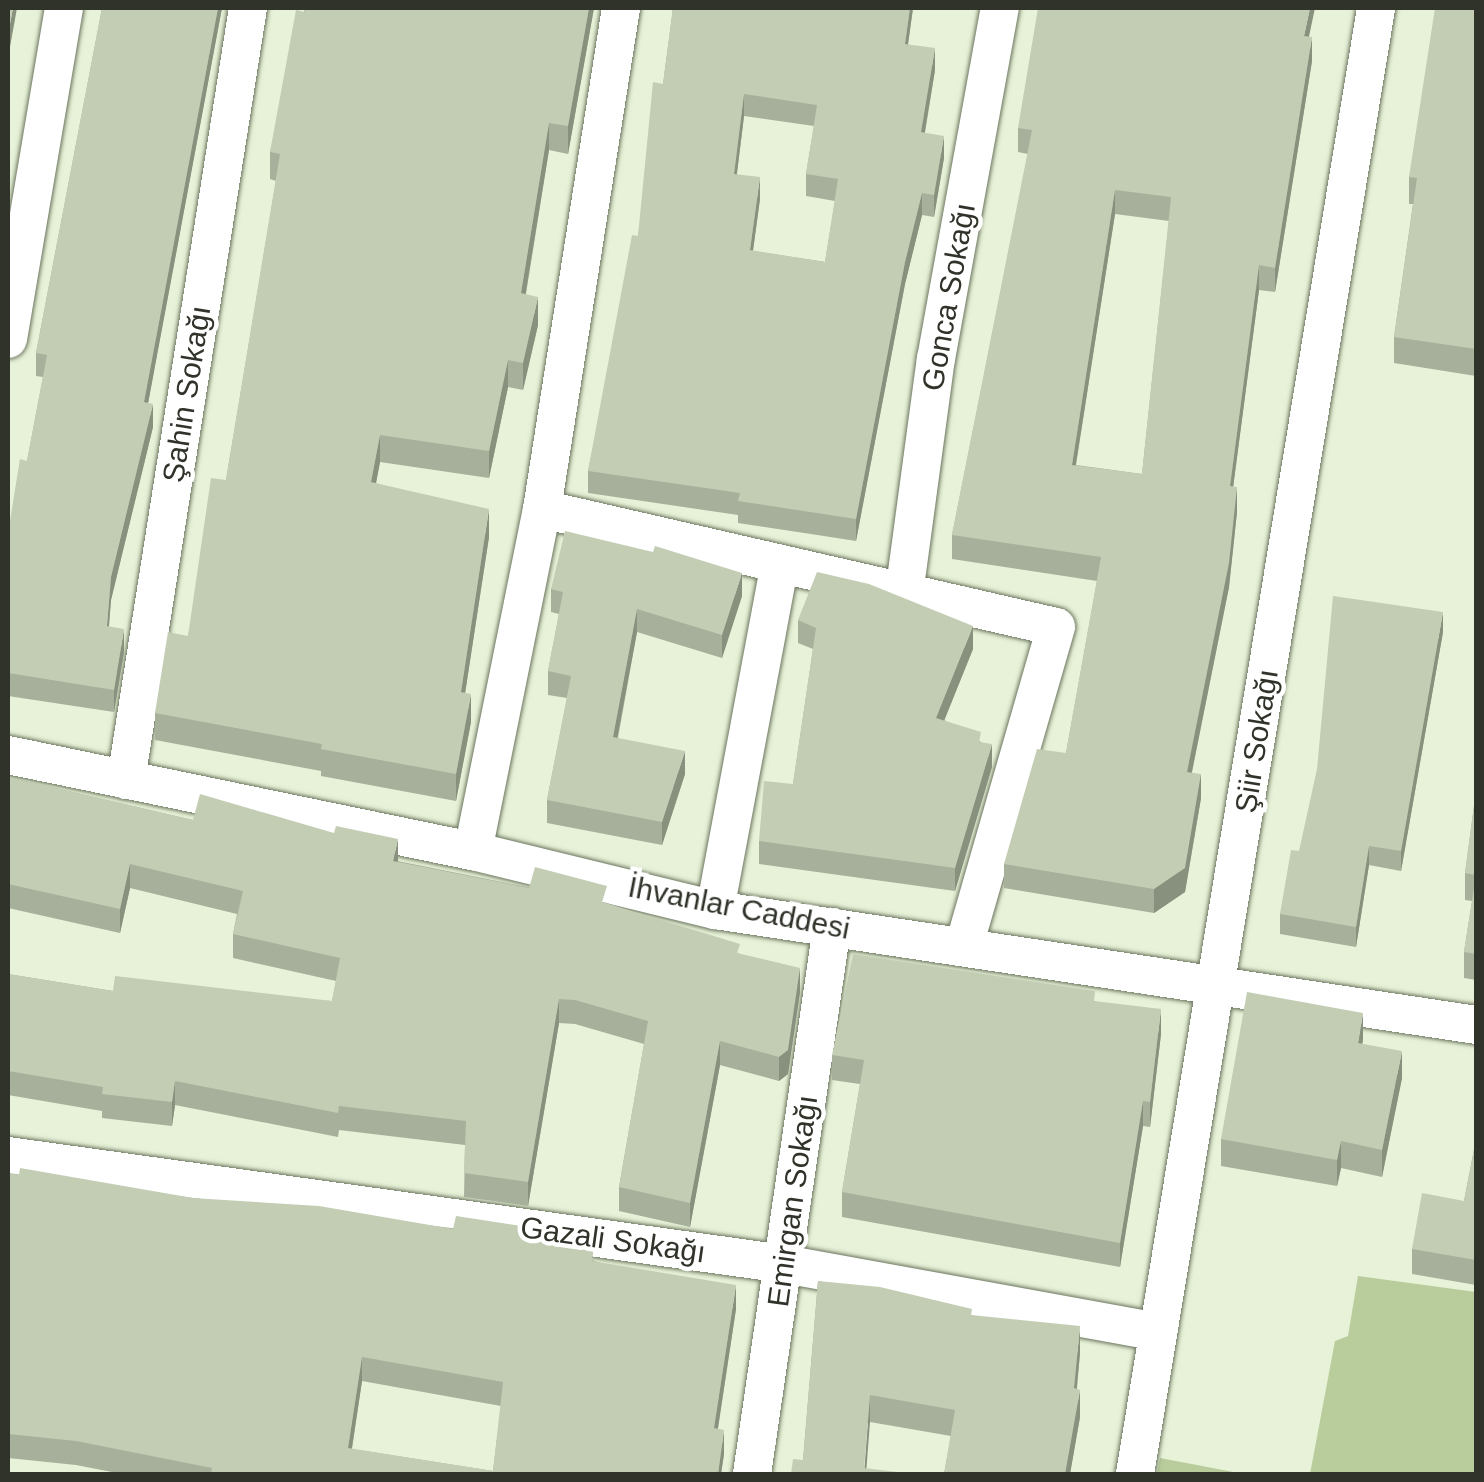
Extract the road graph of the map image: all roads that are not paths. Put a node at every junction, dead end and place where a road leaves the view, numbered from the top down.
1 (64, 8) edge
2 (248, 8) edge
3 (621, 8) edge
4 (1000, 8) edge
5 (1376, 8) edge
6 (8, 339) edge
7 (542, 509) junction
8 (780, 564) junction
9 (905, 587) junction
10 (8, 755) edge
11 (126, 780) junction
12 (474, 850) junction
13 (715, 910) junction
14 (832, 927) junction
15 (964, 946) junction
16 (1218, 984) junction
17 (1476, 1025) edge
18 (8, 1156) edge
19 (784, 1264) junction
20 (1157, 1332) junction
21 (752, 1474) edge
22 (1135, 1474) edge

1 - 6 street
2 - 11 street, Şahin Sokağı
3 - 7 street
4 - 9 street, Gonca Sokağı
5 - 16 street, Şiir Sokağı
7 - 8 street
7 - 12 street
8 - 9 street
8 - 13 street
9 - 15 street
10 - 11 street, İhvanlar Caddesi
11 - 12 street, İhvanlar Caddesi
12 - 13 street, İhvanlar Caddesi
13 - 14 street, İhvanlar Caddesi
14 - 15 street, İhvanlar Caddesi
14 - 19 street, Emirgan Sokağı
15 - 16 street, İhvanlar Caddesi
16 - 17 street, İhvanlar Caddesi
16 - 20 street, Şiir Sokağı
18 - 19 street, Gazali Sokağı
19 - 20 street, Gazali Sokağı
19 - 21 street, Emirgan Sokağı
20 - 22 street, Şiir Sokağı

